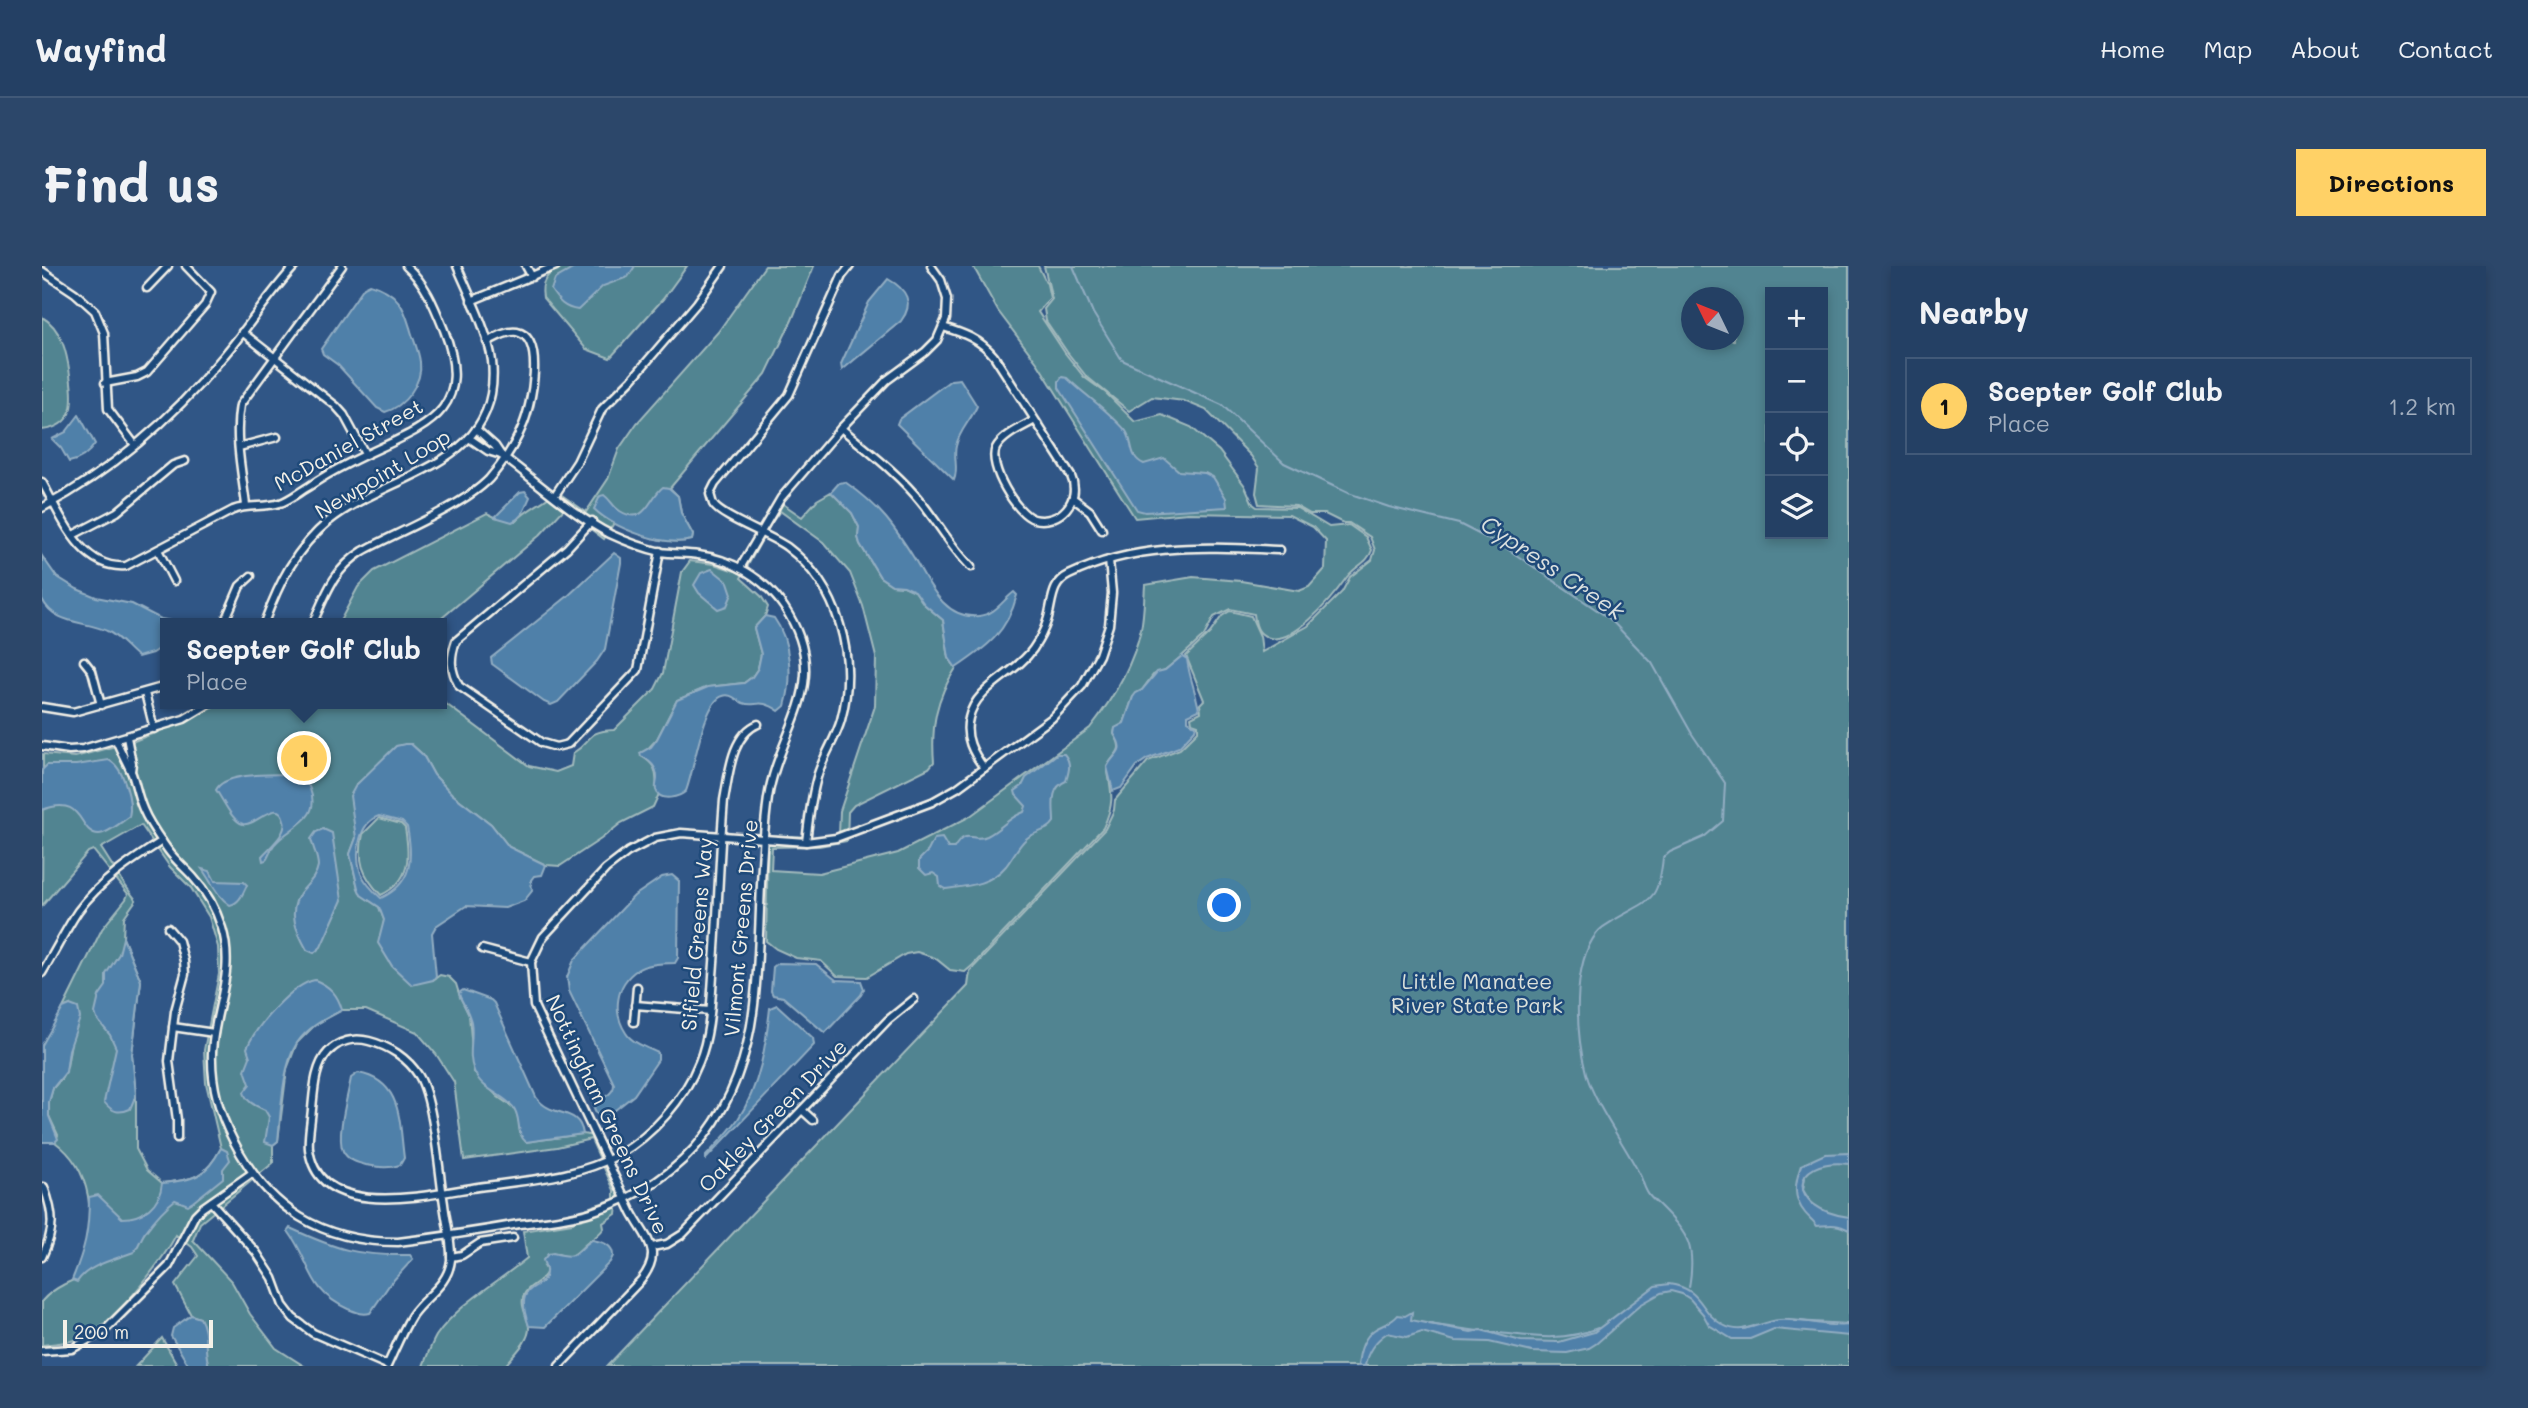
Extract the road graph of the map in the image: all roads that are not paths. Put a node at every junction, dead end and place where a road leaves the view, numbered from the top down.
1 (168, 266) edge
2 (186, 266) edge
3 (281, 266) edge
4 (296, 266) edge
5 (342, 266) edge
6 (406, 266) edge
7 (457, 266) edge
8 (526, 266) edge
9 (556, 266) edge
10 (723, 266) edge
11 (850, 266) edge
12 (931, 266) edge
13 (42, 271) edge
14 (289, 272) junction
15 (532, 277) junction
16 (147, 288) dead end
17 (471, 301) junction
18 (943, 327) junction
19 (242, 332) junction
20 (487, 342) junction
21 (274, 357) junction
22 (106, 383) junction
23 (1035, 420) junction
24 (841, 428) junction
25 (476, 429) junction
26 (276, 438) dead end
27 (469, 438) junction
28 (135, 445) junction
29 (239, 447) junction
30 (365, 454) junction
31 (503, 457) junction
32 (185, 461) dead end
33 (42, 482) edge
34 (555, 495) junction
35 (1074, 499) junction
36 (54, 502) junction
37 (246, 505) junction
38 (42, 508) edge
39 (592, 522) junction
40 (760, 530) junction
41 (1102, 530) dead end
42 (73, 535) junction
43 (158, 550) junction
44 (1280, 550) dead end
45 (660, 551) junction
46 (1110, 560) junction
47 (971, 567) dead end
48 (740, 568) junction
49 (251, 576) dead end
50 (174, 580) dead end
51 (226, 618) edge
52 (266, 618) edge
53 (315, 618) edge
54 (84, 661) dead end
55 (160, 688) edge
56 (145, 693) junction
57 (101, 705) junction
58 (42, 707) edge
59 (201, 709) edge
60 (758, 724) dead end
61 (154, 729) junction
62 (127, 737) junction
63 (116, 740) junction
64 (42, 746) edge
65 (984, 768) junction
66 (131, 771) junction
67 (722, 835) junction
68 (764, 838) junction
69 (162, 841) junction
70 (806, 842) junction
71 (168, 928) dead end
72 (482, 949) dead end
73 (531, 962) junction
74 (42, 973) edge
75 (637, 987) dead end
76 (914, 999) dead end
77 (635, 1005) junction
78 (710, 1011) junction
79 (634, 1022) dead end
80 (173, 1027) junction
81 (214, 1033) junction
82 (802, 1110) junction
83 (813, 1120) dead end
84 (177, 1138) dead end
85 (608, 1160) junction
86 (252, 1173) junction
87 (44, 1187) dead end
88 (442, 1192) junction
89 (626, 1198) junction
90 (211, 1202) junction
91 (448, 1235) junction
92 (513, 1238) dead end
93 (652, 1247) junction
94 (42, 1257) edge
95 (451, 1257) junction
96 (42, 1351) edge
97 (387, 1366) edge
98 (559, 1366) edge

1 - 16 street
2 - 22 street
3 - 14 street
4 - 14 street
5 - 21 street
6 - 30 street, McDaniel Street
7 - 17 street, Newpoint Loop
8 - 15 street
9 - 15 street
10 - 34 street
11 - 40 street
12 - 18 street
13 - 22 street
14 - 19 street
15 - 17 street
17 - 20 street, Newpoint Loop
18 - 23 street
18 - 24 street
19 - 21 street
19 - 28 street
20 - 25 street, Newpoint Loop
20 - 31 street
21 - 29 street
21 - 30 street
22 - 28 street
23 - 35 street
23 - 35 street
24 - 40 street
24 - 47 street
25 - 27 street, Newpoint Loop
25 - 31 street
26 - 29 street
27 - 31 street
27 - 52 street, Newpoint Loop
28 - 36 street
29 - 37 street
30 - 37 street, McDaniel Street
31 - 34 street, Vilmont Greens Drive
31 - 53 street
32 - 42 street
33 - 36 street, McDaniel Street
34 - 39 street, Vilmont Greens Drive
35 - 41 street
36 - 38 street
36 - 42 street, McDaniel Street
37 - 43 street, McDaniel Street
39 - 45 street, Vilmont Greens Drive
39 - 45 street
40 - 48 street
40 - 70 street
42 - 43 street, McDaniel Street
43 - 50 street
44 - 46 street
45 - 48 street, Vilmont Greens Drive
46 - 65 street
46 - 65 street
48 - 68 street, Vilmont Greens Drive
49 - 51 street
54 - 57 street
55 - 56 street
56 - 57 street
56 - 61 street
57 - 58 street
59 - 61 street
60 - 67 street, Sifield Greens Way
61 - 62 street
62 - 63 street
62 - 66 street, Vilmont Greens Drive
63 - 64 street
63 - 66 street, Vilmont Greens Drive
65 - 70 street
66 - 69 street, Vilmont Greens Drive
67 - 68 street
67 - 73 street
67 - 78 street, Sifield Greens Way
68 - 70 street
68 - 89 street, Vilmont Greens Drive
69 - 74 street
69 - 81 street, Vilmont Greens Drive
71 - 80 street
72 - 73 street
73 - 85 street, Nottingham Greens Drive
75 - 77 street
76 - 82 street, Oakley Green Drive
77 - 78 street
77 - 79 street
78 - 85 street, Sifield Greens Way
80 - 81 street
80 - 84 street
81 - 86 street, Vilmont Greens Drive
82 - 83 street
82 - 93 street, Oakley Green Drive
85 - 88 street, Sifield Greens Way
85 - 89 street, Nottingham Greens Drive
86 - 90 street
86 - 91 street, Vilmont Greens Drive
87 - 94 street
88 - 88 street, Sifield Greens Way
88 - 91 street, Sifield Greens Way
89 - 91 street, Vilmont Greens Drive
89 - 93 street, Nottingham Greens Drive
90 - 96 street
90 - 97 street
91 - 95 street, Sifield Greens Way
92 - 95 street
93 - 98 street, Nottingham Greens Drive
95 - 97 street

